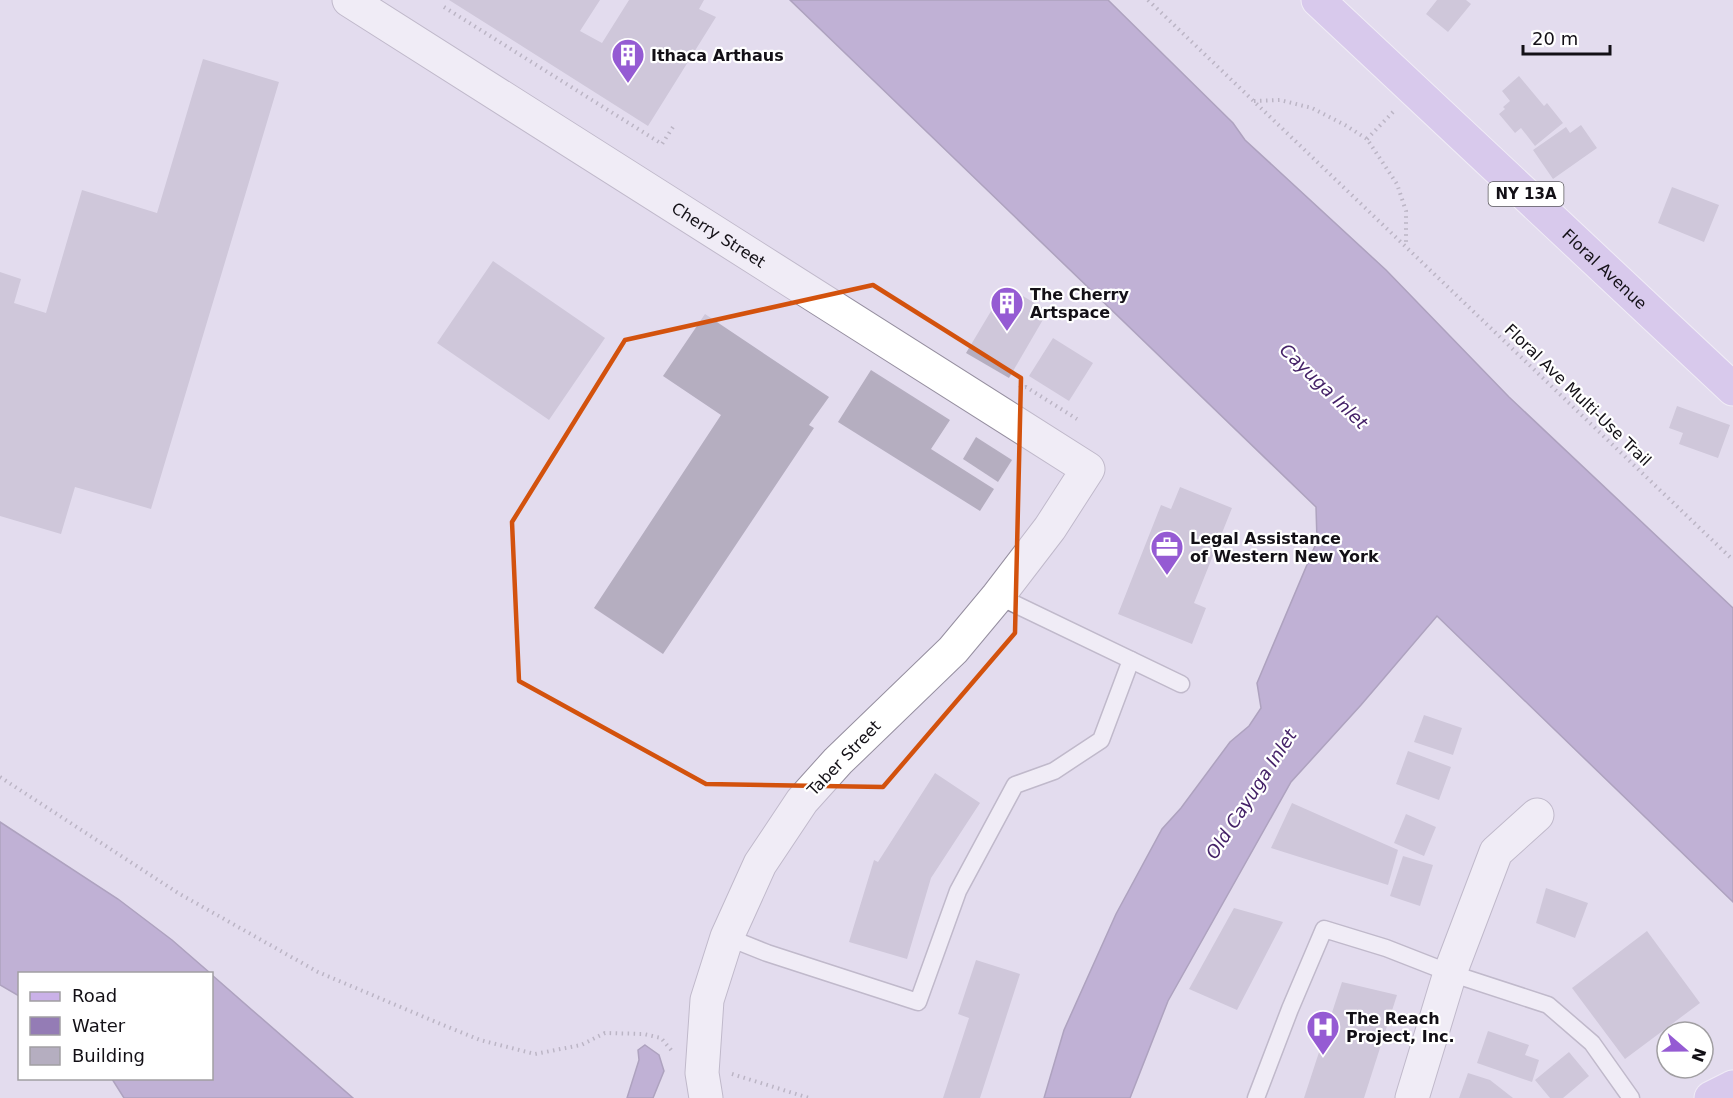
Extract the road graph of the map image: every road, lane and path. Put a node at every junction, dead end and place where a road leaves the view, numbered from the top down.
1 (349, 0) edge
2 (1148, 0) edge
3 (1318, 0) edge
4 (444, 7) dead end
5 (1253, 101) junction
6 (673, 127) dead end
7 (1407, 246) junction
8 (1733, 389) edge
9 (1088, 469) joint
10 (1733, 560) edge
11 (998, 596) junction
12 (1131, 660) junction
13 (1181, 684) dead end
14 (0, 777) edge
15 (1537, 815) dead end
16 (727, 937) junction
17 (1450, 973) junction
18 (696, 1082) edge
19 (1733, 1087) edge
20 (809, 1098) edge
21 (1256, 1098) edge
22 (1412, 1098) edge
23 (1631, 1098) edge
24 (1711, 1098) edge

1 - 9 street, Cherry Street
2 - 5 path, Floral Ave Multi-Use Trail
3 - 8 main road, Floral Avenue / NY 13A
4 - 6 path
5 - 7 path, Floral Ave Multi-Use Trail
5 - 7 path
7 - 10 path, Floral Ave Multi-Use Trail
9 - 11 street, Taber Street
11 - 12 lane
11 - 16 street, Taber Street
12 - 13 lane
12 - 16 lane
14 - 18 path
15 - 17 street
16 - 18 street, Taber Street
17 - 21 lane
17 - 22 street
17 - 23 lane
18 - 20 path
19 - 24 main road

